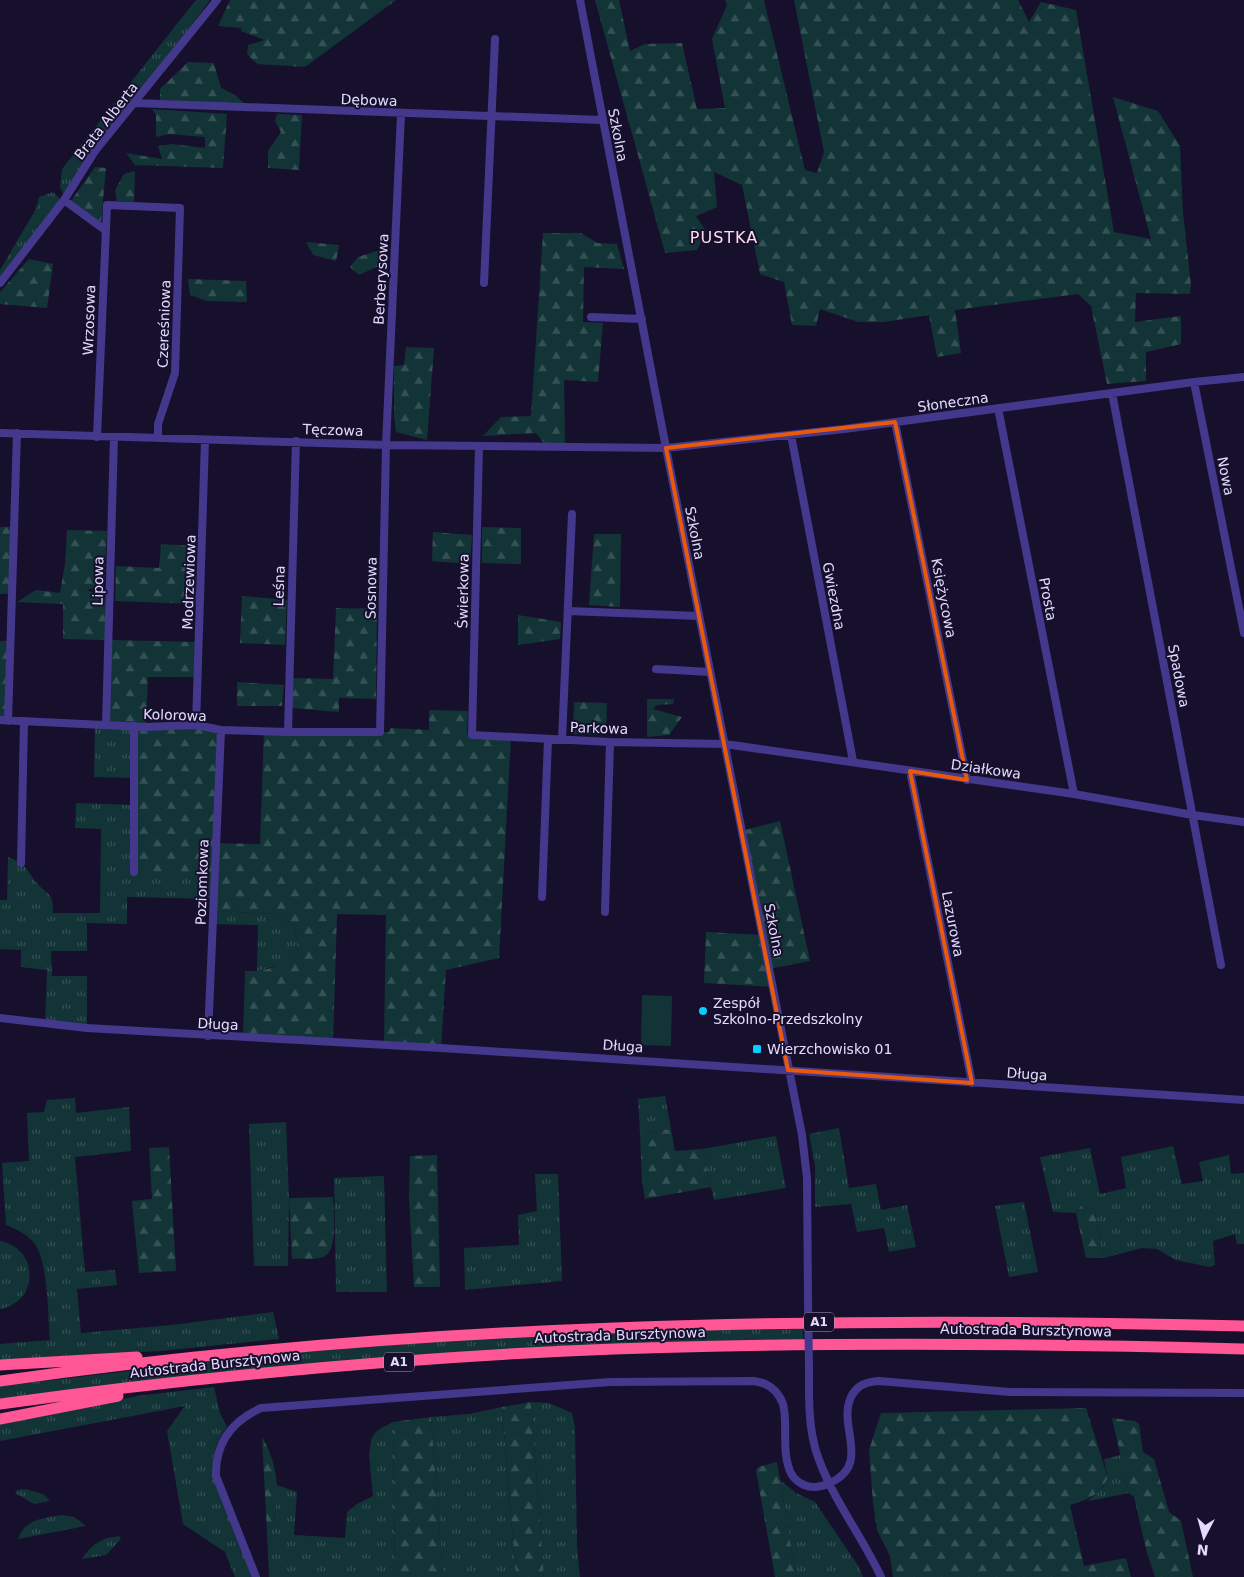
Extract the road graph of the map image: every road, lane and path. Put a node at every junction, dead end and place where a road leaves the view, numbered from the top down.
1 (218, 0) edge
2 (580, 0) edge
3 (495, 39) dead end
4 (136, 103) junction
5 (401, 114) junction
6 (490, 115) junction
7 (602, 120) junction
8 (64, 200) junction
9 (180, 208) joint
10 (105, 230) junction
11 (0, 283) edge
12 (484, 283) dead end
13 (591, 317) dead end
14 (642, 319) junction
15 (1244, 377) edge
16 (1194, 382) junction
17 (1112, 393) junction
18 (998, 408) junction
19 (895, 422) junction
20 (0, 433) edge
21 (17, 433) junction
22 (791, 435) junction
23 (97, 436) junction
24 (114, 438) junction
25 (158, 438) junction
26 (205, 440) junction
27 (296, 441) junction
28 (386, 445) junction
29 (479, 447) junction
30 (666, 448) junction
31 (572, 514) dead end
32 (568, 611) junction
33 (699, 616) junction
34 (1244, 633) edge
35 (656, 669) dead end
36 (710, 672) junction
37 (4, 721) edge
38 (24, 721) junction
39 (106, 725) junction
40 (196, 725) junction
41 (134, 726) junction
42 (221, 730) junction
43 (288, 732) junction
44 (380, 732) joint
45 (472, 735) joint
46 (548, 739) junction
47 (562, 740) junction
48 (610, 742) junction
49 (725, 744) junction
50 (853, 761) junction
51 (910, 771) junction
52 (967, 780) junction
53 (1074, 794) junction
54 (1193, 816) junction
55 (1244, 822) edge
56 (21, 863) dead end
57 (134, 872) dead end
58 (542, 897) dead end
59 (605, 912) dead end
60 (1220, 965) dead end
61 (0, 1018) edge
62 (208, 1036) junction
63 (788, 1070) junction
64 (972, 1083) junction
65 (1244, 1100) edge
66 (1244, 1326) edge
67 (1244, 1348) edge
68 (236, 1353) junction
69 (0, 1365) edge
70 (232, 1376) junction
71 (0, 1381) edge
72 (1244, 1393) edge
73 (0, 1404) edge
74 (0, 1419) edge
75 (829, 1484) junction
76 (256, 1577) edge
77 (881, 1577) edge

1 - 4 street, Brata Alberta
2 - 7 street, Szkolna
3 - 6 street
4 - 5 street, Dębowa
4 - 8 street, Brata Alberta
5 - 6 street, Dębowa
5 - 28 street, Berberysowa
6 - 7 street, Dębowa
6 - 12 street
7 - 14 street, Szkolna
8 - 10 street
8 - 11 street, Brata Alberta
9 - 10 street, Wrzosowa
9 - 25 street, Czereśniowa
10 - 23 street, Wrzosowa
13 - 14 street
14 - 30 street, Szkolna
15 - 16 street, Słoneczna
16 - 17 street, Słoneczna
16 - 34 street, Nowa
17 - 18 street, Słoneczna
17 - 54 street, Spadowa
18 - 19 street, Słoneczna
18 - 53 street, Prosta
19 - 22 street, Słoneczna
19 - 52 street, Księżycowa
20 - 21 street, Tęczowa
21 - 23 street, Tęczowa
21 - 37 street
22 - 30 street, Słoneczna
22 - 50 street, Gwiezdna
23 - 24 street, Tęczowa
24 - 25 street, Tęczowa
24 - 39 street, Lipowa
25 - 26 street, Tęczowa
26 - 27 street, Tęczowa
26 - 40 street, Modrzewiowa
27 - 28 street, Tęczowa
27 - 43 street, Leśna
28 - 29 street, Tęczowa
28 - 44 street, Sosnowa
29 - 30 street, Tęczowa
29 - 45 street, Świerkowa
30 - 33 street, Szkolna
31 - 32 street
32 - 33 street
32 - 47 street
33 - 36 street, Szkolna
35 - 36 street
36 - 49 street, Szkolna
37 - 38 street, Kolorowa
38 - 39 street, Kolorowa
38 - 56 street
39 - 41 street, Kolorowa
40 - 41 street, Kolorowa
40 - 42 street, Kolorowa
41 - 57 street
42 - 43 street, Kolorowa
42 - 62 street, Poziomkowa
43 - 44 street, Kolorowa
45 - 46 street, Parkowa
46 - 47 street, Parkowa
46 - 58 street
47 - 48 street, Parkowa
48 - 49 street, Parkowa
48 - 59 street
49 - 50 street, Działkowa
49 - 63 street, Szkolna
50 - 51 street, Działkowa
51 - 52 street, Działkowa
51 - 64 street, Lazurowa
52 - 53 street, Działkowa
53 - 54 street, Działkowa
54 - 55 street, Działkowa
54 - 60 street, Spadowa
61 - 62 street, Długa
62 - 63 street, Długa
63 - 64 street, Długa
63 - 75 street, Szkolna, bridge
64 - 65 street, Długa
66 - 68 highway, Autostrada Bursztynowa / A1
67 - 70 highway, Autostrada Bursztynowa / A1
68 - 69 highway
68 - 71 highway, Autostrada Bursztynowa / A1
70 - 73 highway, Autostrada Bursztynowa / A1
70 - 74 highway
72 - 75 street
75 - 76 street
75 - 77 street, Szkolna

